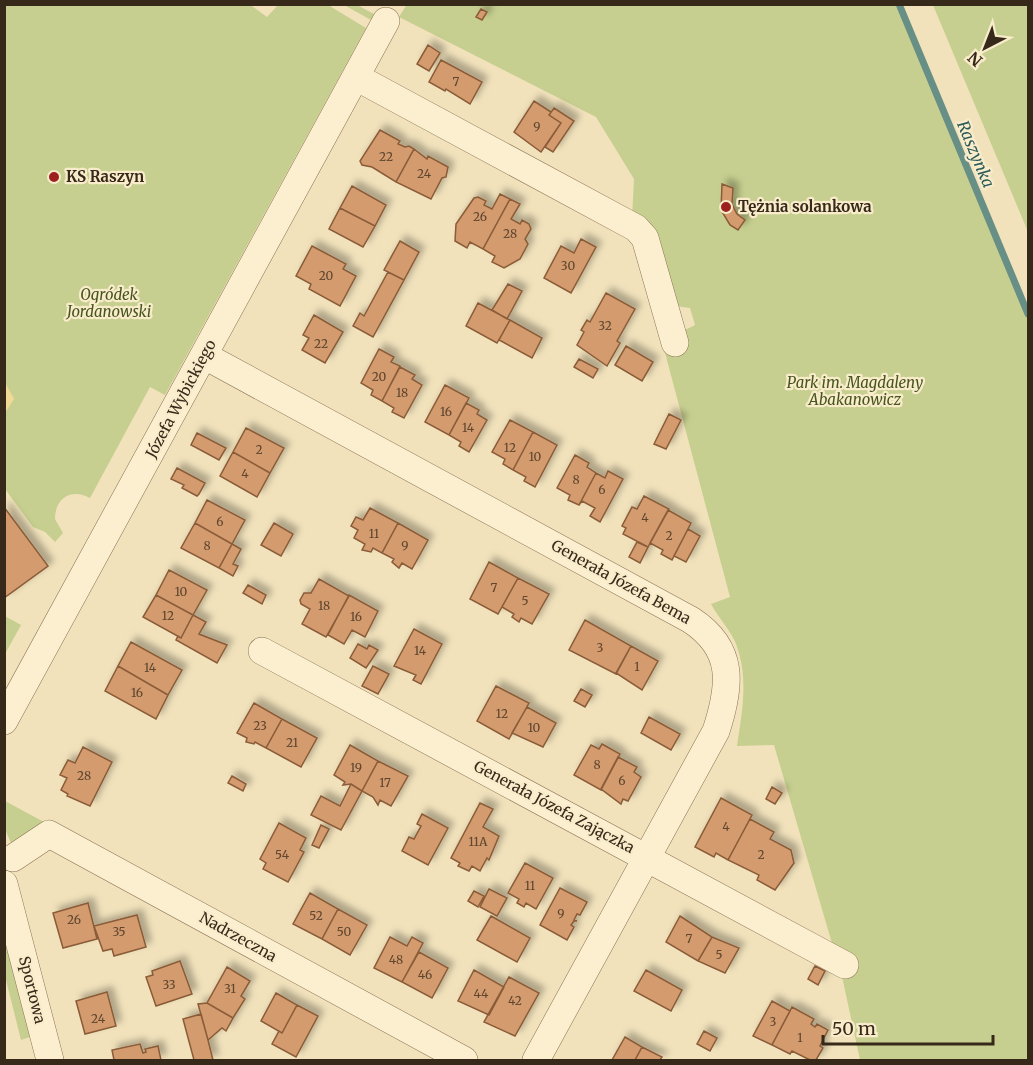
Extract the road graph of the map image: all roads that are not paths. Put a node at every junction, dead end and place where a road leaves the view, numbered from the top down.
1 (386, 21) dead end
2 (356, 77) junction
3 (675, 342) dead end
4 (205, 356) junction
5 (262, 651) dead end
6 (4, 721) edge
7 (13, 858) dead end
8 (648, 858) junction
9 (6, 898) edge
10 (845, 965) dead end
11 (458, 1059) edge
12 (50, 1060) edge
13 (536, 1060) edge

1 - 2 street, Józefa Wybickiego
2 - 3 street
2 - 4 street, Józefa Wybickiego
4 - 6 street, Józefa Wybickiego
4 - 8 street, Generała Józefa Bema
5 - 8 street, Generała Józefa Zajączka
7 - 11 street, Nadrzeczna
8 - 10 street, Generała Józefa Zajączka
8 - 13 street, Generała Józefa Bema
9 - 12 street, Sportowa

